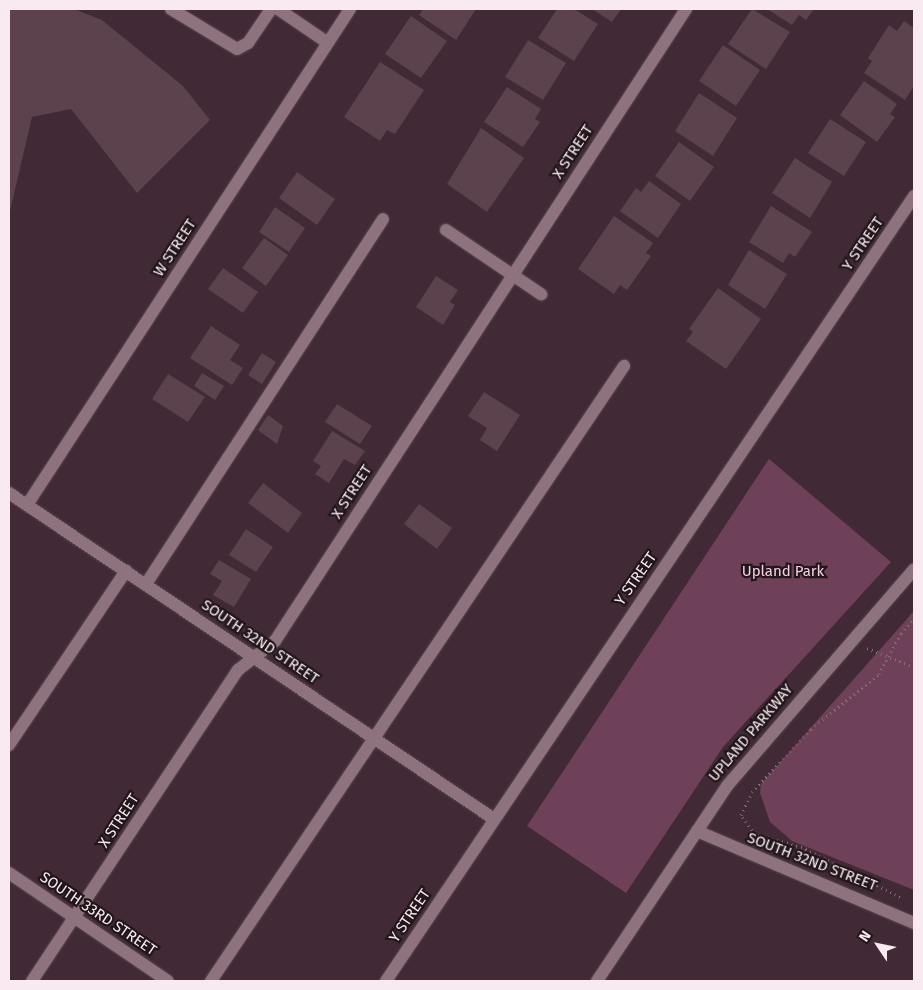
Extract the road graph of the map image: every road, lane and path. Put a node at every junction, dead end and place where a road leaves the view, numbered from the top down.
1 (171, 9) edge
2 (271, 9) edge
3 (278, 9) edge
4 (350, 9) edge
5 (686, 9) edge
6 (328, 43) junction
7 (914, 196) edge
8 (383, 219) dead end
9 (446, 230) dead end
10 (512, 275) junction
11 (541, 294) dead end
12 (624, 366) dead end
13 (9, 493) edge
14 (27, 505) junction
15 (914, 569) edge
16 (126, 571) junction
17 (146, 584) junction
18 (914, 618) edge
19 (855, 639) junction
20 (888, 653) junction
21 (255, 657) junction
22 (914, 667) edge
23 (375, 742) junction
24 (9, 745) edge
25 (494, 819) junction
26 (697, 830) junction
27 (9, 873) edge
28 (906, 901) dead end
29 (75, 918) junction
30 (914, 923) edge
31 (32, 981) edge
32 (168, 981) edge
33 (211, 981) edge
34 (386, 981) edge
35 (597, 981) edge

1 - 2 street
3 - 6 street
4 - 6 street, W STREET
5 - 10 street, X STREET
6 - 14 street, W STREET
7 - 25 street, Y STREET
8 - 17 street
9 - 10 street
10 - 11 street
10 - 21 street, X STREET
12 - 23 street
13 - 14 street, SOUTH 32ND STREET
14 - 16 street, SOUTH 32ND STREET
15 - 19 street, UPLAND PARKWAY
16 - 17 street, SOUTH 32ND STREET
16 - 24 street
17 - 21 street, SOUTH 32ND STREET
18 - 20 path
19 - 20 path
19 - 26 street, UPLAND PARKWAY
20 - 22 path
20 - 28 path
21 - 23 street, SOUTH 32ND STREET
21 - 29 street, X STREET
23 - 25 street, SOUTH 32ND STREET
23 - 33 street
25 - 34 street, Y STREET
26 - 30 street, SOUTH 32ND STREET
26 - 35 street, UPLAND PARKWAY
27 - 29 street, SOUTH 33RD STREET
29 - 31 street, X STREET
29 - 32 street, SOUTH 33RD STREET

